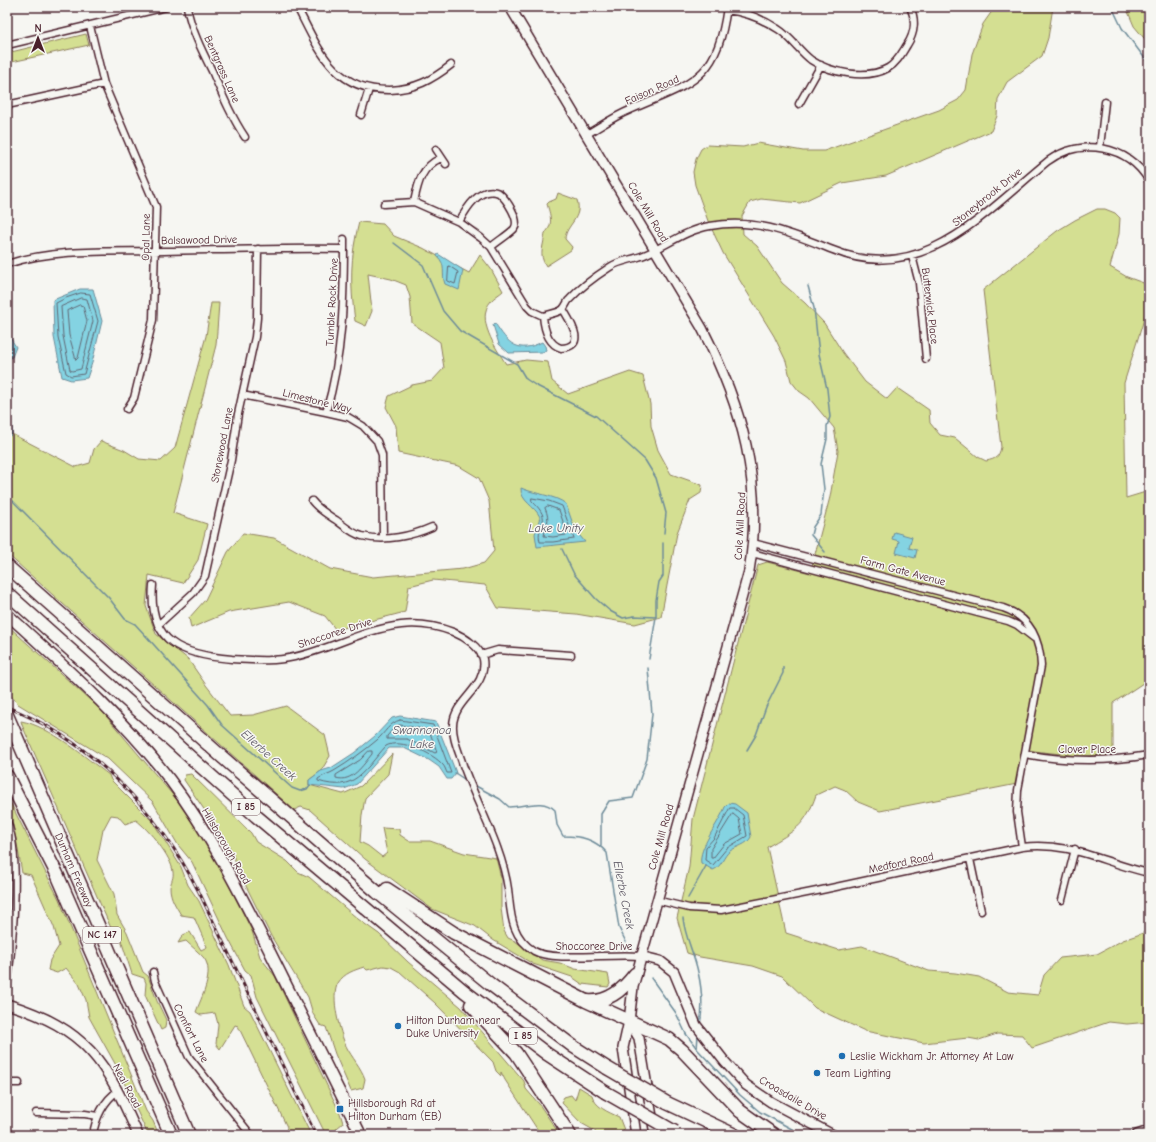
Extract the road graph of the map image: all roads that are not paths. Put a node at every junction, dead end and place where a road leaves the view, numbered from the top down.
1 (166, 7) edge
2 (187, 7) edge
3 (297, 7) edge
4 (510, 7) edge
5 (910, 7) edge
6 (726, 8) edge
7 (154, 9) edge
8 (90, 26) junction
9 (7, 45) edge
10 (451, 65) dead end
11 (821, 65) junction
12 (104, 84) junction
13 (369, 89) junction
14 (1105, 102) dead end
15 (799, 104) dead end
16 (7, 105) edge
17 (361, 115) dead end
18 (587, 134) junction
19 (246, 137) dead end
20 (1100, 147) junction
21 (436, 149) dead end
22 (441, 158) junction
23 (446, 164) dead end
24 (1149, 180) edge
25 (414, 202) junction
26 (384, 204) dead end
27 (459, 222) junction
28 (344, 240) dead end
29 (491, 246) junction
30 (258, 249) junction
31 (344, 249) junction
32 (657, 249) junction
33 (156, 251) junction
34 (912, 256) junction
35 (7, 264) edge
36 (563, 309) junction
37 (543, 316) junction
38 (926, 359) dead end
39 (242, 395) junction
40 (127, 409) dead end
41 (326, 412) junction
42 (312, 501) dead end
43 (432, 527) dead end
44 (383, 538) junction
45 (753, 542) junction
46 (752, 552) junction
47 (7, 566) edge
48 (153, 585) dead end
49 (7, 593) edge
50 (7, 614) edge
51 (158, 625) junction
52 (1034, 638) junction
53 (481, 655) junction
54 (571, 655) dead end
55 (7, 715) edge
56 (1025, 754) junction
57 (1149, 755) edge
58 (7, 776) edge
59 (7, 821) edge
60 (1022, 847) junction
61 (1075, 849) junction
62 (970, 859) junction
63 (345, 864) junction
64 (1149, 872) edge
65 (656, 900) junction
66 (1062, 900) dead end
67 (981, 911) dead end
68 (640, 956) junction
69 (153, 972) dead end
70 (444, 974) junction
71 (635, 974) junction
72 (7, 988) edge
73 (586, 1001) junction
74 (7, 1004) edge
75 (629, 1021) junction
76 (7, 1083) edge
77 (19, 1083) dead end
78 (118, 1091) junction
79 (36, 1113) dead end
80 (98, 1116) junction
81 (1149, 1132) edge
82 (679, 1134) edge
83 (93, 1135) edge
84 (138, 1135) edge
85 (171, 1135) edge
86 (189, 1135) edge
87 (251, 1135) edge
88 (361, 1135) edge
89 (570, 1135) edge
90 (636, 1135) edge
91 (654, 1135) edge
92 (735, 1135) edge
93 (774, 1135) edge
94 (833, 1135) edge
95 (1137, 1135) edge

1 - 7 street
2 - 19 street, Bentgrass Lane
3 - 13 street
4 - 18 street, Cole Mill Road
5 - 11 street
6 - 11 street
6 - 18 street, Faison Road
7 - 8 street
8 - 9 street
8 - 12 street, Opal Lane
10 - 13 street
11 - 15 street
12 - 16 street
12 - 33 street, Opal Lane
13 - 17 street
14 - 20 street
18 - 32 street, Cole Mill Road
20 - 24 street, Stoneybrook Drive
20 - 34 street, Stoneybrook Drive
21 - 22 street
22 - 23 street
22 - 25 street
25 - 26 street
25 - 27 street
27 - 29 street
27 - 29 street
28 - 31 street, Tumble Rock Drive
29 - 37 street
30 - 31 street, Balsawood Drive
30 - 33 street, Balsawood Drive
30 - 39 street, Stonewood Lane
31 - 41 street, Tumble Rock Drive
32 - 34 street, Stoneybrook Drive
32 - 36 street, Stoneybrook Drive
32 - 45 street, Cole Mill Road
33 - 35 street, Balsawood Drive
33 - 40 street, Opal Lane
34 - 38 street, Butterwick Place
36 - 37 street
36 - 37 street
39 - 41 street, Limestone Way
39 - 51 street, Stonewood Lane
41 - 44 street, Limestone Way
42 - 44 street
43 - 44 street
45 - 46 street, Cole Mill Road
45 - 52 street, Farm Gate Avenue
46 - 52 street, Farm Gate Avenue
46 - 65 street, Cole Mill Road
47 - 63 highway, I 85
48 - 51 street, Shoccoree Drive
49 - 70 highway, I 85
50 - 88 main road, Hillsborough Road
51 - 53 street, Shoccoree Drive
52 - 56 street, Farm Gate Avenue
53 - 54 street
53 - 68 street, Shoccoree Drive
55 - 86 highway, Durham Freeway / NC 147
56 - 57 street, Clover Place
56 - 60 street, Farm Gate Avenue
58 - 85 highway, Durham Freeway / NC 147
59 - 72 street
60 - 61 street, Medford Road
60 - 62 street, Medford Road
61 - 64 street, Medford Road
61 - 66 street
62 - 65 street, Medford Road
62 - 67 street
63 - 73 highway
63 - 92 highway, I 85, bridge
65 - 68 street, Cole Mill Road
68 - 71 street, Cole Mill Road
68 - 94 street, Croasdaile Drive
69 - 87 street, Comfort Lane
70 - 82 highway, I 85, bridge
70 - 89 highway
71 - 73 highway
71 - 75 street, Cole Mill Road
73 - 75 highway
74 - 78 street, Neal Road
75 - 90 street, Cole Mill Road
75 - 91 street
75 - 93 highway
76 - 77 street
78 - 80 street
78 - 84 street, Neal Road
79 - 80 street
80 - 83 street
81 - 95 street

